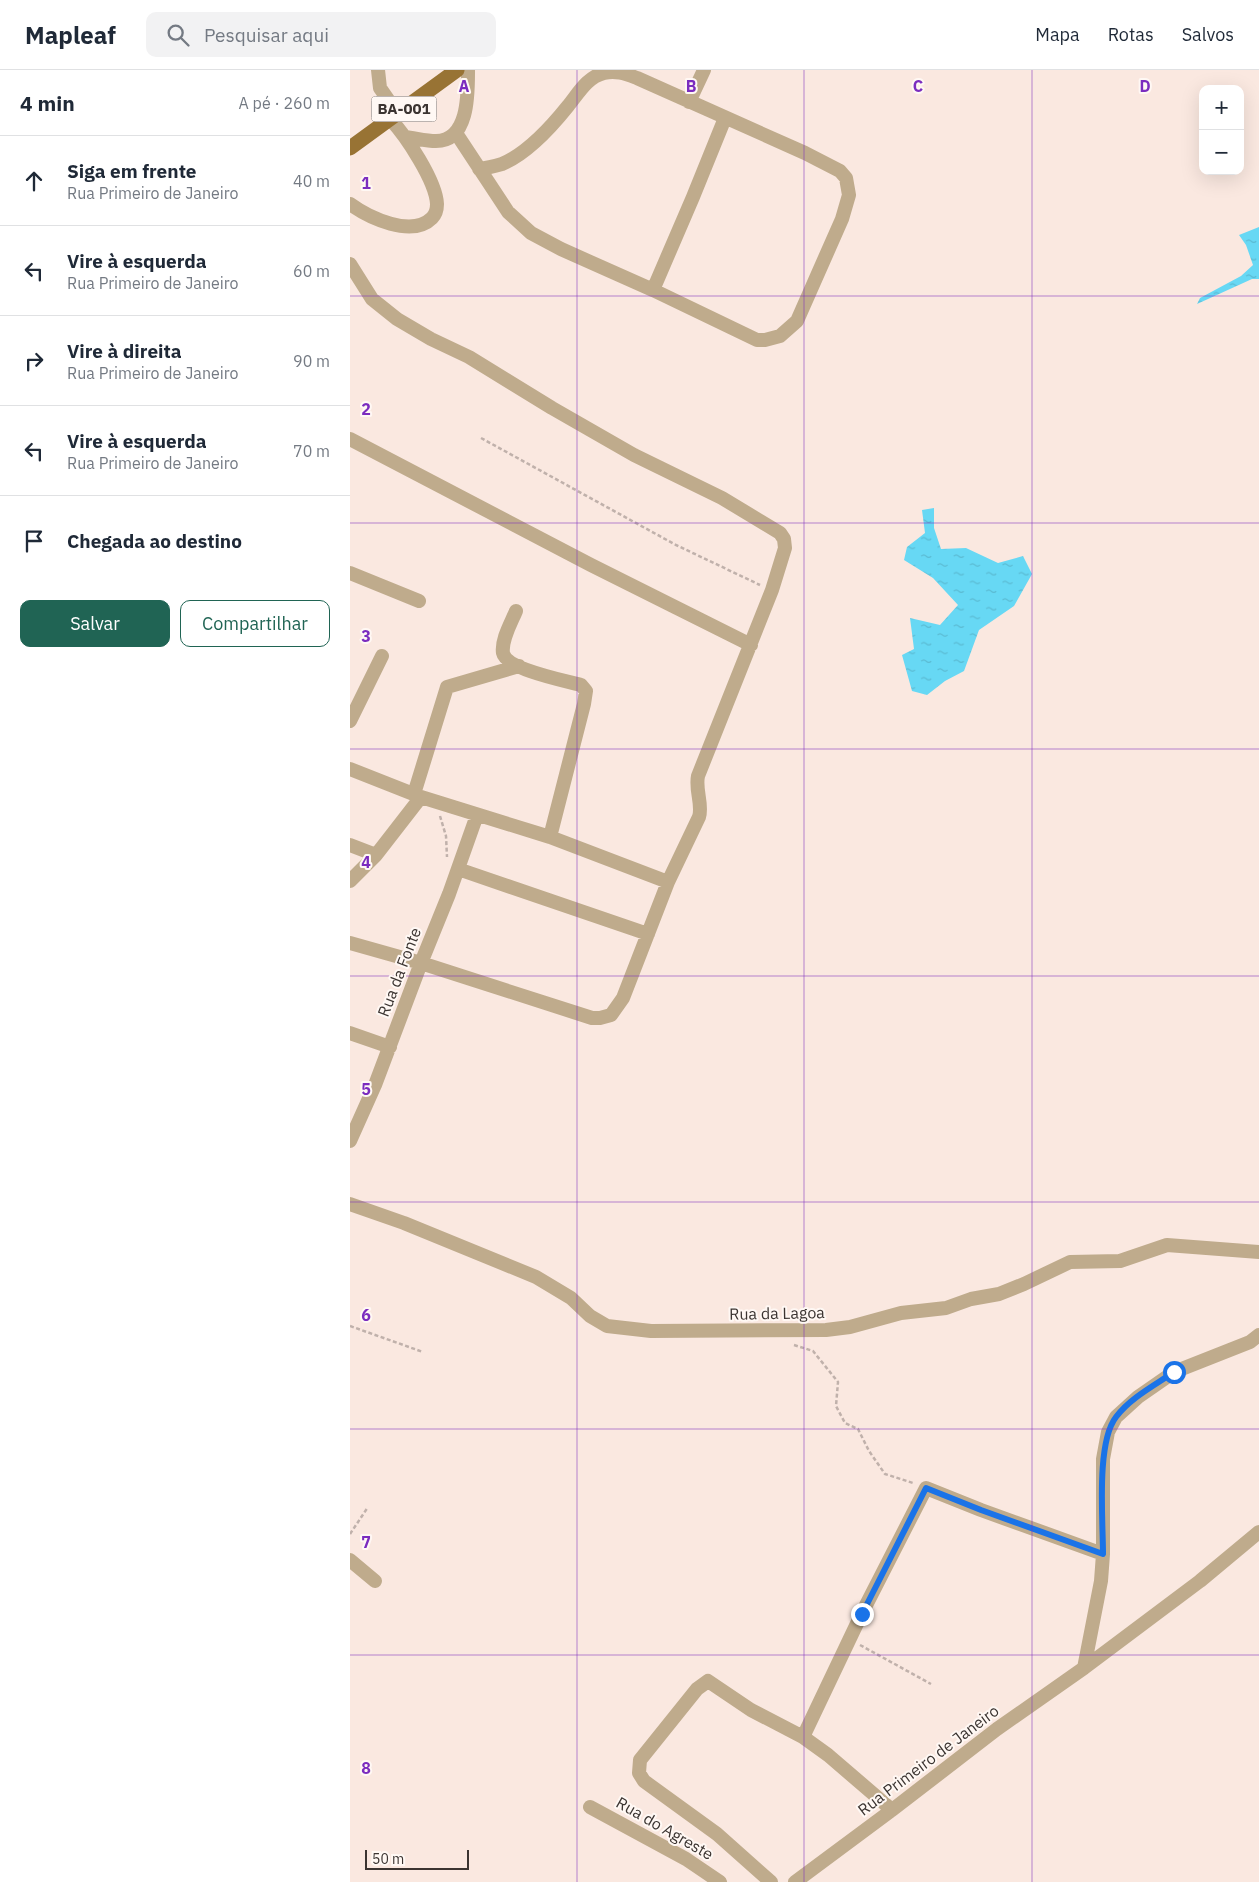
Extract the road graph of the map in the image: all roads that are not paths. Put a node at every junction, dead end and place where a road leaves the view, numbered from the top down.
1 (378, 70) edge
2 (704, 70) edge
3 (457, 71) edge
4 (689, 102) junction
5 (394, 117) junction
6 (725, 118) junction
7 (456, 133) junction
8 (405, 137) junction
9 (350, 148) edge
10 (479, 169) junction
11 (350, 204) edge
12 (350, 264) edge
13 (652, 290) junction
14 (350, 439) edge
15 (350, 573) edge
16 (419, 601) dead end
17 (516, 611) dead end
18 (751, 645) junction
19 (382, 656) dead end
20 (519, 666) junction
21 (350, 721) edge
22 (350, 769) edge
23 (423, 797) junction
24 (477, 815) junction
25 (550, 836) junction
26 (350, 845) edge
27 (376, 855) junction
28 (452, 866) junction
29 (350, 881) edge
30 (668, 882) junction
31 (648, 934) junction
32 (350, 943) edge
33 (421, 963) junction
34 (350, 1033) edge
35 (390, 1047) junction
36 (350, 1141) edge
37 (350, 1204) edge
38 (1259, 1252) edge
39 (1259, 1335) edge
40 (1259, 1531) edge
41 (1103, 1554) junction
42 (350, 1560) edge
43 (375, 1581) dead end
44 (1084, 1668) junction
45 (803, 1737) junction
46 (590, 1807) dead end
47 (892, 1810) junction
48 (720, 1882) edge
49 (771, 1882) edge
50 (795, 1882) edge

1 - 5 street
2 - 4 street
3 - 5 main road, BA-001
3 - 7 street
4 - 6 street
4 - 10 street
5 - 8 street
5 - 9 main road, BA-001
6 - 13 street
6 - 13 street
7 - 8 street
7 - 10 street
8 - 11 street
10 - 13 street
12 - 18 street
14 - 18 street
15 - 16 street
17 - 20 street
18 - 30 street
19 - 21 street
20 - 23 street
20 - 25 street
22 - 23 street
23 - 24 street
23 - 27 street
24 - 25 street
24 - 28 street, Rua da Fonte
25 - 30 street
26 - 27 street
27 - 29 street
28 - 31 street
28 - 33 street, Rua da Fonte
30 - 31 street
31 - 33 street
32 - 33 street
33 - 35 street, Rua da Fonte
34 - 35 street
35 - 36 street, Rua da Fonte
37 - 38 street, Rua da Lagoa
39 - 41 street
40 - 44 street, Rua Primeiro de Janeiro
41 - 44 street
41 - 45 street
42 - 43 street
44 - 47 street, Rua Primeiro de Janeiro
45 - 47 street
45 - 49 street
46 - 48 street, Rua do Agreste
47 - 50 street, Rua Primeiro de Janeiro

